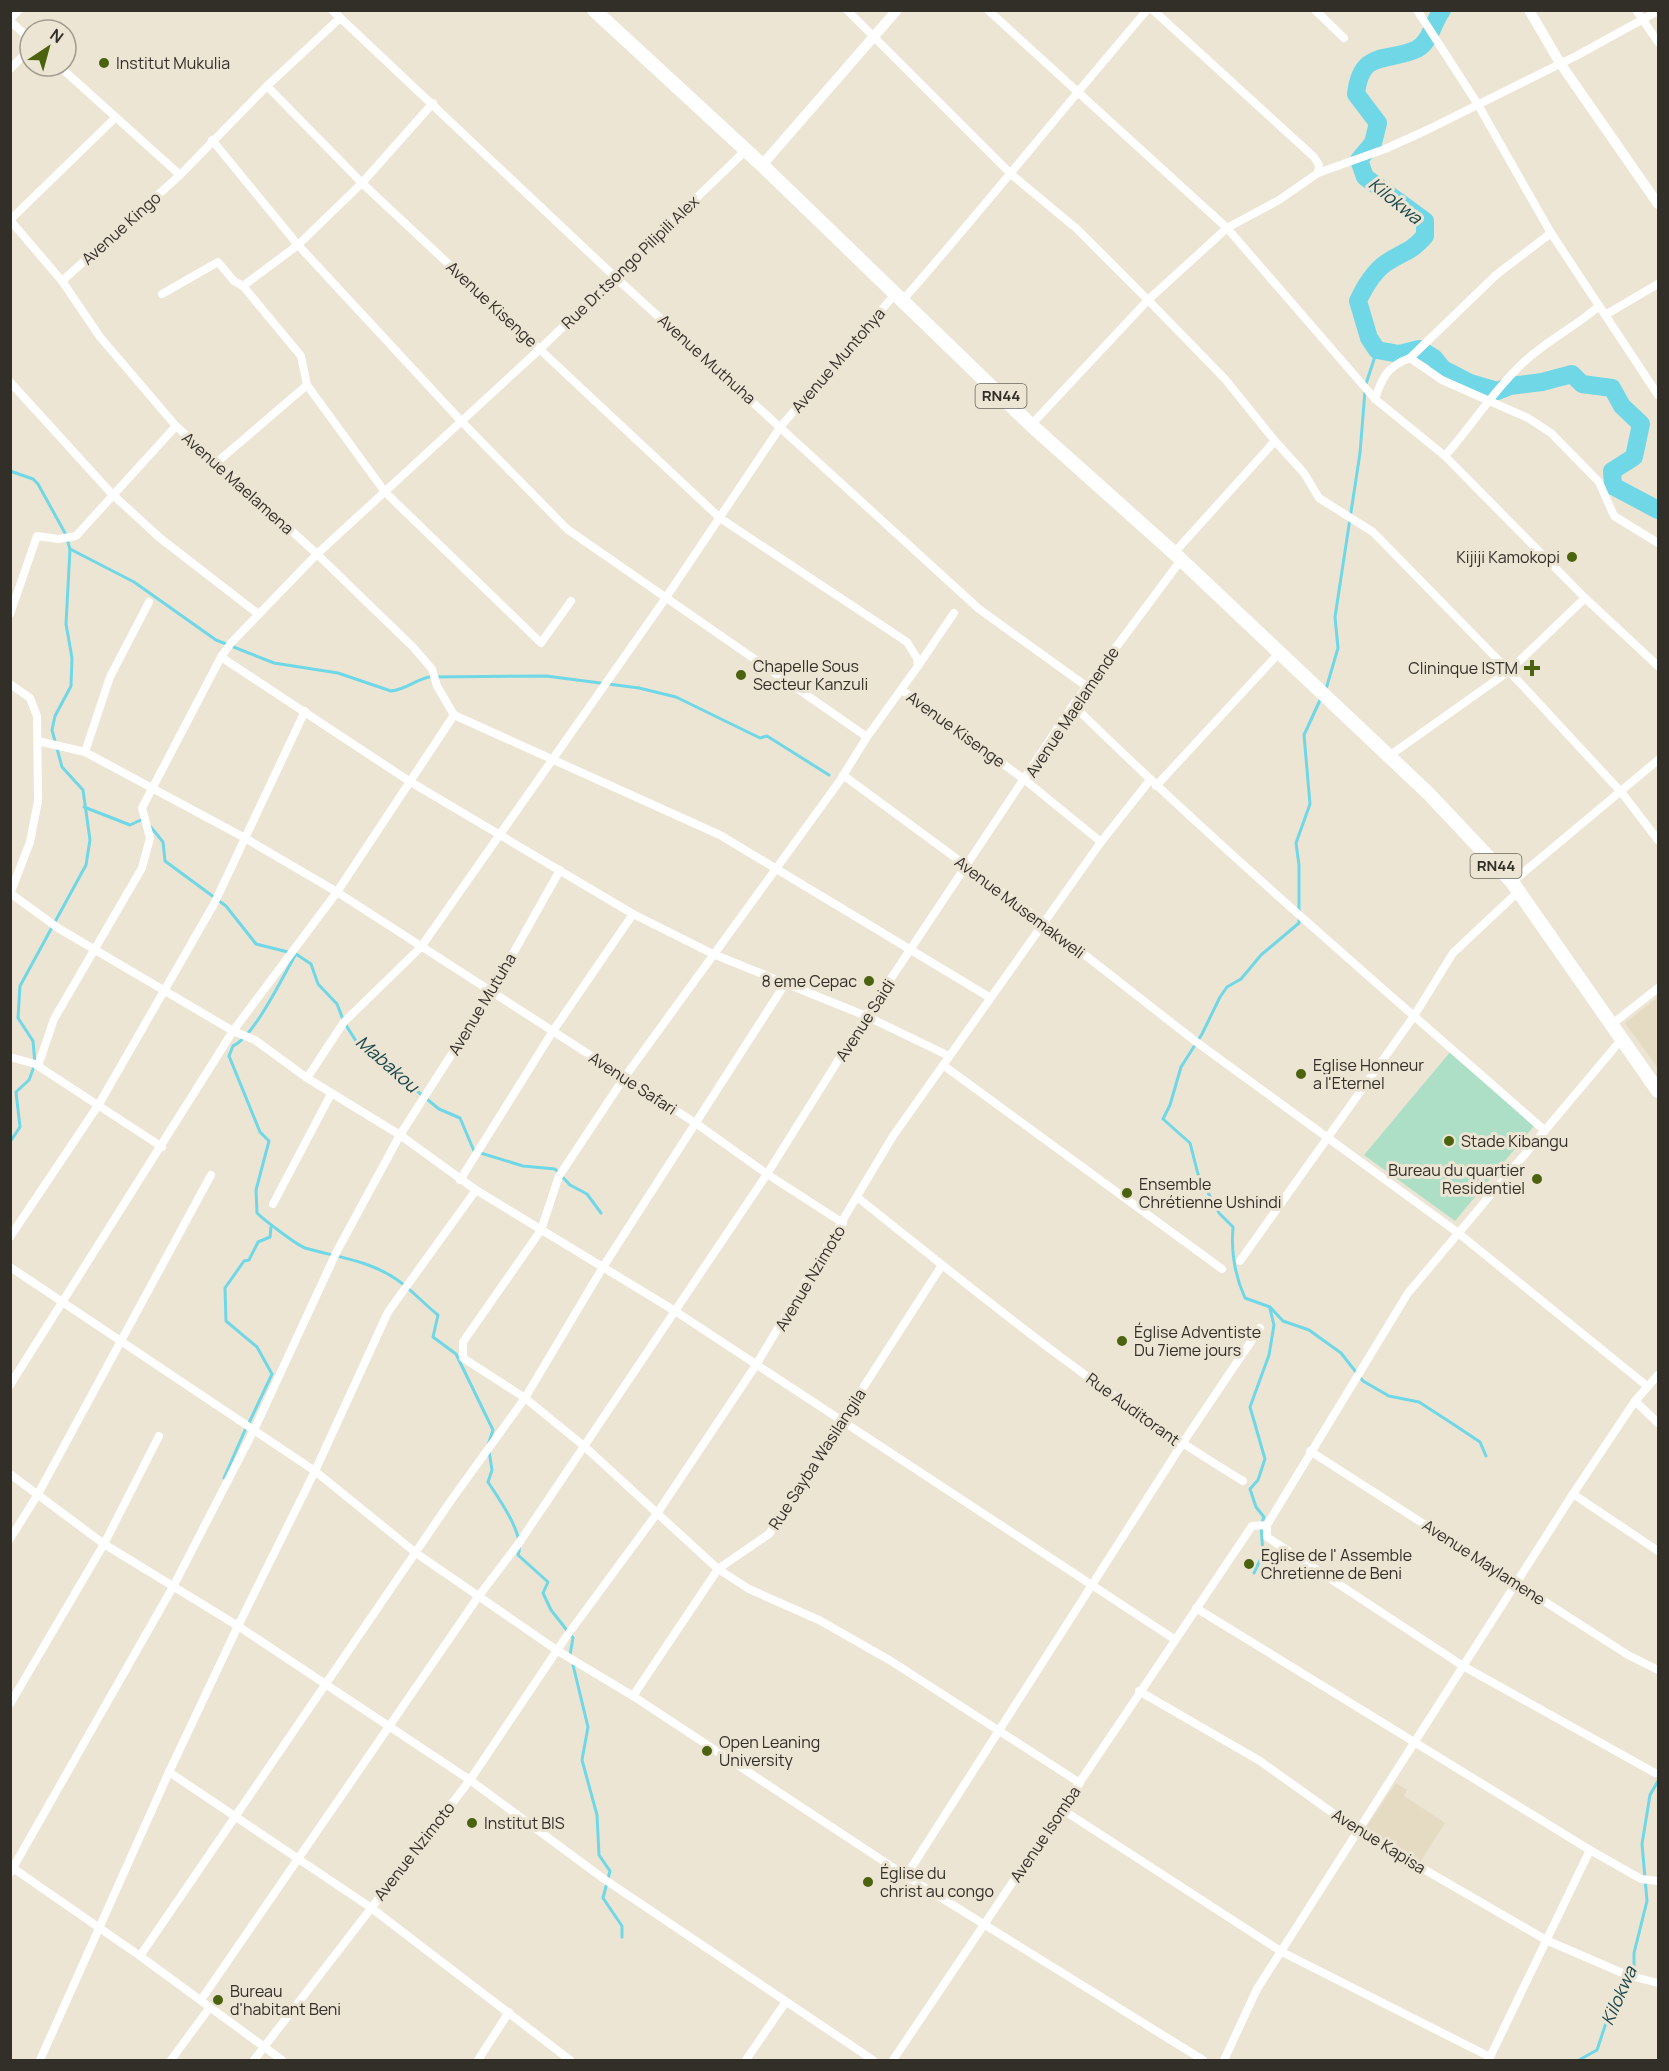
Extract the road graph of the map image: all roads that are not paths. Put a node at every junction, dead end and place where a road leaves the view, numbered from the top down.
1 (19, 10) edge
2 (332, 10) edge
3 (594, 10) edge
4 (846, 10) edge
5 (897, 10) edge
6 (988, 10) edge
7 (1147, 10) edge
8 (1153, 10) edge
9 (1315, 10) edge
10 (1418, 10) edge
11 (1529, 10) edge
12 (1636, 10) edge
13 (1659, 11) edge
14 (340, 18) junction
15 (10, 20) edge
16 (1644, 21) junction
17 (873, 38) junction
18 (1344, 38) dead end
19 (1659, 42) edge
20 (1560, 63) junction
21 (72, 78) edge
22 (267, 86) junction
23 (1078, 91) junction
24 (433, 103) junction
25 (1477, 103) junction
26 (115, 118) junction
27 (212, 140) junction
28 (745, 151) junction
29 (762, 165) junction
30 (1318, 173) junction
31 (180, 175) junction
32 (1012, 175) junction
33 (362, 183) junction
34 (1659, 204) edge
35 (10, 220) edge
36 (1227, 228) junction
37 (1551, 233) junction
38 (298, 245) junction
39 (614, 276) junction
40 (62, 281) junction
41 (1659, 284) edge
42 (243, 286) junction
43 (162, 294) dead end
44 (899, 297) junction
45 (1148, 300) junction
46 (1599, 306) junction
47 (1605, 315) junction
48 (540, 349) junction
49 (1410, 358) junction
50 (10, 382) edge
51 (307, 385) junction
52 (1659, 395) edge
53 (1375, 399) junction
54 (1487, 400) junction
55 (462, 423) junction
56 (1030, 425) junction
57 (176, 426) junction
58 (781, 426) junction
59 (1275, 441) junction
60 (1444, 456) junction
61 (216, 463) junction
62 (385, 492) junction
63 (112, 494) junction
64 (720, 518) junction
65 (1659, 543) edge
66 (317, 554) junction
67 (1178, 557) junction
68 (1585, 598) junction
69 (665, 599) junction
70 (571, 601) dead end
71 (149, 602) dead end
72 (954, 613) dead end
73 (10, 614) edge
74 (257, 614) junction
75 (1278, 653) junction
76 (221, 657) junction
77 (918, 666) junction
78 (1659, 666) edge
79 (1509, 670) junction
80 (10, 684) edge
81 (1086, 686) junction
82 (902, 690) junction
83 (1073, 705) junction
84 (305, 711) junction
85 (454, 715) junction
86 (867, 737) junction
87 (38, 741) junction
88 (85, 752) junction
89 (1389, 756) junction
90 (553, 758) junction
91 (1659, 760) edge
92 (843, 775) junction
93 (1025, 780) junction
94 (409, 781) junction
95 (1153, 783) junction
96 (154, 789) junction
97 (1622, 793) junction
98 (500, 836) junction
99 (245, 838) junction
100 (1659, 840) edge
101 (1101, 842) junction
102 (966, 867) junction
103 (778, 869) junction
104 (560, 870) junction
105 (1515, 887) junction
106 (337, 892) junction
107 (11, 893) edge
108 (633, 914) junction
109 (1044, 923) junction
110 (421, 947) junction
111 (911, 949) junction
112 (96, 951) junction
113 (713, 954) junction
114 (785, 984) junction
115 (1659, 988) edge
116 (165, 990) junction
117 (492, 991) junction
118 (989, 998) junction
119 (866, 1016) junction
120 (1414, 1016) junction
121 (1611, 1025) junction
122 (233, 1031) junction
123 (553, 1031) junction
124 (1621, 1040) junction
125 (949, 1056) junction
126 (10, 1057) edge
127 (943, 1065) junction
128 (38, 1066) junction
129 (307, 1078) junction
130 (624, 1078) junction
131 (1659, 1091) edge
132 (332, 1094) junction
133 (99, 1104) junction
134 (697, 1124) junction
135 (1543, 1129) junction
136 (400, 1136) junction
137 (1329, 1138) junction
138 (162, 1147) junction
139 (767, 1174) junction
140 (211, 1175) dead end
141 (460, 1180) junction
142 (476, 1190) junction
143 (857, 1197) junction
144 (273, 1204) dead end
145 (843, 1223) junction
146 (541, 1230) junction
147 (1457, 1232) junction
148 (10, 1237) edge
149 (1240, 1261) dead end
150 (942, 1265) junction
151 (10, 1267) edge
152 (603, 1267) junction
153 (1222, 1269) dead end
154 (62, 1303) junction
155 (675, 1311) junction
156 (1260, 1328) dead end
157 (119, 1341) junction
158 (756, 1365) junction
159 (1659, 1375) edge
160 (10, 1385) edge
161 (1647, 1386) junction
162 (525, 1398) junction
163 (1635, 1401) junction
164 (842, 1422) junction
165 (1659, 1423) edge
166 (254, 1430) junction
167 (159, 1436) dead end
168 (1182, 1444) junction
169 (584, 1446) junction
170 (1311, 1450) junction
171 (315, 1472) junction
172 (10, 1474) edge
173 (1243, 1481) dead end
174 (38, 1494) junction
175 (1573, 1494) junction
176 (658, 1512) junction
177 (1263, 1527) junction
178 (10, 1539) edge
179 (104, 1544) junction
180 (1659, 1551) edge
181 (416, 1552) junction
182 (718, 1569) junction
183 (1518, 1583) junction
184 (1094, 1584) junction
185 (174, 1586) junction
186 (478, 1597) junction
187 (1196, 1608) junction
188 (238, 1626) junction
189 (1174, 1639) junction
190 (558, 1651) junction
191 (1463, 1666) junction
192 (1659, 1670) edge
193 (326, 1683) junction
194 (1139, 1691) junction
195 (633, 1696) junction
196 (10, 1704) edge
197 (389, 1726) junction
198 (999, 1731) junction
199 (1416, 1744) junction
200 (170, 1772) junction
201 (1655, 1773) dead end
202 (470, 1780) junction
203 (1080, 1782) junction
204 (1063, 1810) junction
205 (235, 1816) junction
206 (1358, 1831) junction
207 (1590, 1850) junction
208 (297, 1858) junction
209 (11, 1869) edge
210 (906, 1876) junction
211 (1659, 1881) edge
212 (370, 1907) junction
213 (984, 1924) junction
214 (99, 1928) junction
215 (1546, 1940) junction
216 (1282, 1952) junction
217 (140, 1956) junction
218 (1659, 1983) edge
219 (201, 2000) junction
220 (784, 2003) junction
221 (210, 2007) junction
222 (509, 2012) junction
223 (263, 2048) junction
224 (746, 2060) edge
225 (40, 2061) edge
226 (171, 2061) edge
227 (254, 2061) edge
228 (282, 2061) edge
229 (478, 2061) edge
230 (570, 2061) edge
231 (873, 2061) edge
232 (893, 2061) edge
233 (1203, 2061) edge
234 (1224, 2061) edge

1 - 15 street
2 - 14 street, Avenue Muthuha
3 - 28 main road, RN44
4 - 17 street
5 - 17 street
6 - 23 street
7 - 23 street, Avenue Muntohya
8 - 30 street
9 - 18 street
10 - 25 street
11 - 20 street
12 - 16 street
13 - 16 street
14 - 22 street, Avenue Kingo
14 - 24 street, Avenue Muthuha
16 - 19 street
16 - 20 street
17 - 29 street
17 - 32 street
20 - 25 street
20 - 34 street
21 - 26 street
22 - 27 street, Avenue Kingo
22 - 33 street, Avenue Kisenge
23 - 32 street, Avenue Muntohya
23 - 36 street
24 - 33 street
24 - 39 street, Avenue Muthuha
25 - 30 street
25 - 37 street
26 - 31 street
26 - 35 street
27 - 31 street, Avenue Kingo
27 - 38 street
28 - 29 main road, RN44
28 - 39 street, Rue Dr.tsongo Pilipili Alex
29 - 44 main road, RN44
30 - 36 street
31 - 40 street, Avenue Kingo
32 - 44 street, Avenue Muntohya
32 - 45 street
33 - 38 street
33 - 48 street, Avenue Kisenge
35 - 40 street
36 - 45 street
36 - 53 street
37 - 46 street
37 - 49 street
38 - 42 street
38 - 55 street
39 - 48 street, Rue Dr.tsongo Pilipili Alex
39 - 58 street, Avenue Muthuha
40 - 57 street, Avenue Maelamena
41 - 47 street
42 - 43 street
42 - 51 street
44 - 56 main road, RN44
44 - 58 street, Avenue Muntohya
45 - 56 street
45 - 59 street
46 - 47 street
46 - 54 street
47 - 52 street
48 - 55 street, Rue Dr.tsongo Pilipili Alex
48 - 64 street, Avenue Kisenge
49 - 53 street
49 - 54 street
50 - 63 street
51 - 61 street
51 - 62 street
53 - 60 street
54 - 60 street
54 - 65 street
55 - 62 street, Rue Dr.tsongo Pilipili Alex
55 - 69 street
56 - 67 main road, RN44
57 - 61 street, Avenue Maelamena
57 - 63 street
58 - 64 street, Avenue Muntohya
58 - 81 street, Avenue Muthuha
59 - 67 street, Avenue Maelamende
59 - 79 street
60 - 68 street
61 - 66 street, Avenue Maelamena
62 - 66 street, Rue Dr.tsongo Pilipili Alex
62 - 70 street
63 - 73 street
63 - 74 street
64 - 69 street, Avenue Muntohya
64 - 77 street, Avenue Kisenge
66 - 74 street, Rue Dr.tsongo Pilipili Alex
66 - 85 street, Avenue Maelamena
67 - 75 main road, RN44
67 - 81 street, Avenue Maelamende
68 - 78 street
68 - 79 street
69 - 86 street
69 - 90 street, Avenue Muntohya
71 - 88 street
72 - 77 street
74 - 76 street, Rue Dr.tsongo Pilipili Alex
75 - 89 main road, RN44
75 - 95 street
76 - 84 street
76 - 96 street, Rue Dr.tsongo Pilipili Alex
77 - 82 street
79 - 89 street
79 - 97 street
80 - 87 street
81 - 83 street, Avenue Maelamende
82 - 86 street
82 - 93 street, Avenue Kisenge
83 - 93 street, Avenue Maelamende
83 - 95 street
84 - 94 street
84 - 99 street
85 - 90 street
85 - 94 street
86 - 92 street
87 - 88 street, Avenue Safari
87 - 107 street
88 - 96 street, Avenue Safari
89 - 105 main road, RN44
90 - 98 street, Avenue Muntohya
90 - 103 street
91 - 97 street
92 - 102 street, Avenue Musemakweli
92 - 103 street
93 - 101 street, Avenue Kisenge
93 - 102 street, Avenue Maelamende
94 - 98 street
94 - 106 street
95 - 101 street
95 - 120 street
96 - 99 street, Avenue Safari
96 - 112 street, Rue Dr.tsongo Pilipili Alex
97 - 100 street
97 - 105 street
98 - 104 street
98 - 110 street, Avenue Muntohya
99 - 106 street, Avenue Safari
99 - 116 street
101 - 109 street
102 - 109 street, Avenue Musemakweli
102 - 111 street, Avenue Saidi
103 - 111 street
103 - 113 street
104 - 108 street
104 - 117 street, Avenue Mutuha
105 - 120 street
105 - 121 main road, RN44
106 - 110 street, Avenue Safari
106 - 122 street
107 - 112 street
108 - 113 street
108 - 123 street
109 - 118 street, Avenue Nzimoto
109 - 137 street, Avenue Musemakweli
110 - 117 street, Avenue Safari
110 - 129 street, Avenue Muntohya
111 - 118 street
111 - 119 street, Avenue Saidi
112 - 116 street
112 - 128 street, Rue Dr.tsongo Pilipili Alex
113 - 114 street
113 - 130 street
114 - 119 street
114 - 134 street
115 - 121 street
116 - 122 street
116 - 133 street
117 - 123 street, Avenue Safari
117 - 136 street, Avenue Mutuha
118 - 125 street, Avenue Nzimoto
119 - 125 street
119 - 139 street, Avenue Saidi
120 - 135 street
120 - 137 street
121 - 124 main road, RN44
122 - 129 street
122 - 138 street
123 - 130 street, Avenue Safari
123 - 141 street
124 - 131 main road, RN44
124 - 135 street
125 - 127 street, Avenue Nzimoto
126 - 128 street
127 - 143 street, Avenue Nzimoto
127 - 153 street
128 - 133 street
129 - 132 street
130 - 134 street, Avenue Safari
130 - 146 street
132 - 136 street
132 - 144 street
133 - 138 street
133 - 148 street
134 - 139 street, Avenue Safari
134 - 152 street
135 - 147 street
136 - 141 street
136 - 166 street, Avenue Mutuha
137 - 147 street, Avenue Musemakweli
137 - 149 street
138 - 154 street
139 - 145 street, Avenue Safari
139 - 155 street, Avenue Saidi
140 - 157 street
141 - 142 street
142 - 146 street
142 - 171 street
143 - 145 street, Avenue Nzimoto
143 - 150 street
145 - 158 street, Avenue Nzimoto
146 - 152 street
146 - 162 street
147 - 161 street, Avenue Musemakweli
147 - 170 street
150 - 164 street, Rue Sayba Wasilangila
150 - 168 street, Rue Auditorant
151 - 154 street
152 - 155 street
152 - 162 street
154 - 157 street
154 - 160 street
155 - 158 street
155 - 169 street, Avenue Saidi
156 - 168 street
157 - 166 street
157 - 174 street
158 - 164 street
158 - 176 street, Avenue Nzimoto
159 - 161 street
161 - 163 street
162 - 169 street
162 - 181 street
163 - 165 street
163 - 175 street
164 - 182 street, Rue Sayba Wasilangila
164 - 184 street
166 - 171 street
166 - 185 street, Avenue Mutuha
167 - 179 street
168 - 173 street, Rue Auditorant
168 - 184 street
169 - 176 street
169 - 186 street, Avenue Saidi
170 - 177 street
170 - 183 street, Avenue Maylamene
171 - 181 street
171 - 188 street
172 - 174 street
174 - 178 street
174 - 179 street
175 - 180 street
175 - 183 street
176 - 182 street
176 - 190 street, Avenue Nzimoto
177 - 187 street, Avenue Isomba
177 - 191 street
179 - 185 street
179 - 196 street
181 - 186 street
181 - 193 street
182 - 195 street, Rue Sayba Wasilangila
182 - 198 street
183 - 191 street
183 - 192 street, Avenue Maylamene
184 - 189 street
184 - 198 street
185 - 188 street
185 - 209 street, Avenue Mutuha
186 - 190 street
186 - 197 street, Avenue Saidi
187 - 189 street, Avenue Isomba
187 - 199 street
188 - 193 street
188 - 200 street
189 - 194 street, Avenue Isomba
190 - 195 street
190 - 202 street, Avenue Nzimoto
191 - 199 street
191 - 201 street
193 - 197 street
193 - 205 street
194 - 203 street, Avenue Isomba
194 - 206 street, Avenue Kapisa
195 - 210 street
197 - 202 street
197 - 208 street, Avenue Saidi
198 - 203 street
198 - 210 street
199 - 206 street
199 - 207 street
200 - 205 street
200 - 214 street
202 - 212 street, Avenue Nzimoto
202 - 220 street
203 - 204 street, Avenue Isomba
204 - 213 street, Avenue Isomba
204 - 216 street
205 - 208 street
205 - 217 street
206 - 215 street, Avenue Kapisa
206 - 216 street
207 - 211 street
207 - 215 street
208 - 212 street
208 - 219 street, Avenue Saidi
209 - 214 street
210 - 213 street
212 - 222 street
212 - 223 street, Avenue Nzimoto
213 - 232 street, Avenue Isomba
213 - 233 street
214 - 217 street
214 - 225 street
215 - 216 street
215 - 218 street, Avenue Kapisa
216 - 234 street
217 - 219 street
219 - 221 street
220 - 224 street
220 - 231 street
221 - 223 street
221 - 226 street
222 - 229 street
222 - 230 street
223 - 227 street, Avenue Nzimoto
223 - 228 street

